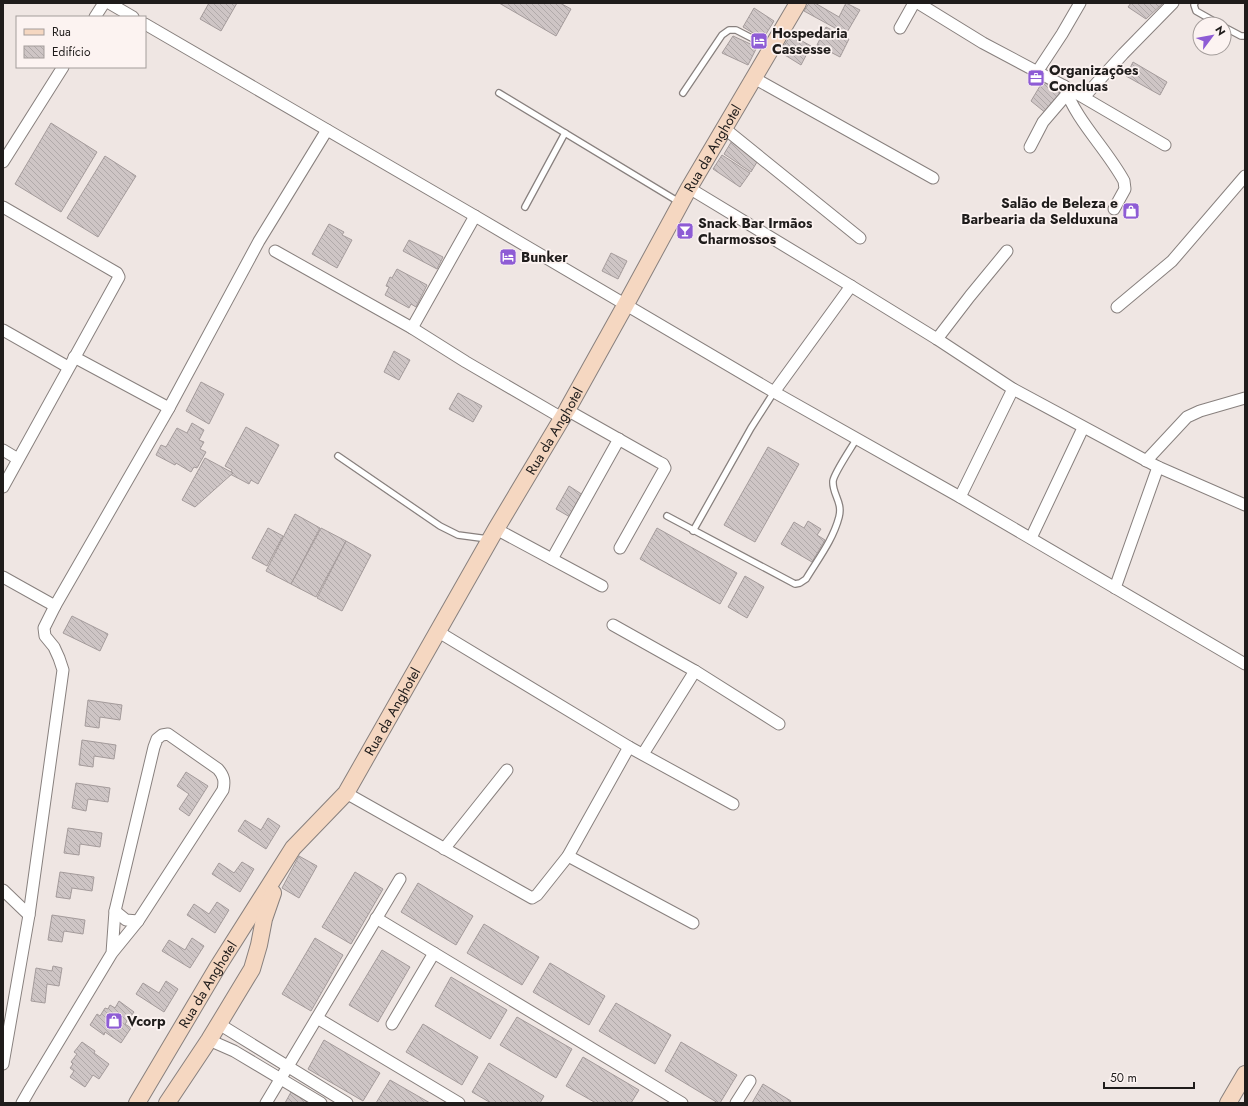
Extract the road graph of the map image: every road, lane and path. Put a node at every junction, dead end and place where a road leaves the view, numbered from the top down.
1 (104, 3) edge
2 (109, 3) edge
3 (798, 3) edge
4 (914, 3) edge
5 (918, 3) edge
6 (1080, 3) edge
7 (1173, 3) edge
8 (1195, 3) edge
9 (96, 16) edge
10 (131, 16) edge
11 (1206, 16) edge
12 (146, 25) edge
13 (900, 28) dead end
14 (1232, 31) edge
15 (1245, 36) edge
16 (772, 48) junction
17 (62, 68) edge
18 (1037, 72) junction
19 (754, 78) junction
20 (1065, 90) junction
21 (499, 93) dead end
22 (683, 93) dead end
23 (1084, 97) junction
24 (724, 128) junction
25 (326, 130) junction
26 (565, 133) junction
27 (1165, 145) dead end
28 (1030, 147) dead end
29 (3, 162) edge
30 (1245, 176) edge
31 (932, 178) dead end
32 (689, 188) junction
33 (681, 203) junction
34 (3, 207) edge
35 (525, 207) dead end
36 (1114, 209) dead end
37 (475, 216) junction
38 (860, 238) dead end
39 (275, 251) dead end
40 (1008, 251) dead end
41 (851, 286) junction
42 (626, 304) junction
43 (1117, 307) dead end
44 (412, 328) junction
45 (3, 330) edge
46 (937, 339) junction
47 (74, 357) junction
48 (68, 367) junction
49 (1013, 389) junction
50 (774, 392) junction
51 (1245, 398) edge
52 (169, 408) junction
53 (565, 414) junction
54 (1083, 428) junction
55 (857, 438) junction
56 (619, 440) junction
57 (3, 450) edge
58 (338, 456) dead end
59 (18, 459) junction
60 (1146, 461) junction
61 (1158, 467) junction
62 (3, 487) edge
63 (960, 497) junction
64 (1245, 505) edge
65 (667, 516) dead end
66 (693, 531) junction
67 (493, 534) junction
68 (1031, 538) junction
69 (620, 548) dead end
70 (552, 559) junction
71 (3, 577) edge
72 (602, 586) dead end
73 (1116, 588) junction
74 (56, 606) junction
75 (613, 626) dead end
76 (437, 632) junction
77 (1245, 664) edge
78 (695, 671) junction
79 (779, 724) dead end
80 (630, 747) junction
81 (643, 754) junction
82 (507, 770) dead end
83 (346, 793) junction
84 (733, 804) dead end
85 (293, 848) junction
86 (444, 849) junction
87 (568, 856) junction
88 (400, 879) dead end
89 (3, 890) edge
90 (115, 911) junction
91 (29, 915) junction
92 (376, 918) junction
93 (138, 921) junction
94 (693, 923) dead end
95 (112, 953) junction
96 (434, 953) junction
97 (317, 1018) junction
98 (219, 1024) junction
99 (392, 1024) dead end
100 (209, 1040) junction
101 (5, 1042) edge
102 (3, 1064) edge
103 (288, 1067) junction
104 (281, 1078) junction
105 (1244, 1078) edge
106 (750, 1081) dead end
107 (22, 1103) edge
108 (137, 1103) edge
109 (167, 1103) edge
110 (266, 1103) edge
111 (321, 1103) edge
112 (347, 1103) edge
113 (459, 1103) edge
114 (682, 1103) edge
115 (736, 1103) edge
116 (1228, 1103) edge

1 - 9 street
2 - 10 street
3 - 16 main road, Rua da Anghotel
4 - 13 street
5 - 18 street
6 - 18 street
7 - 23 street
8 - 11 lane
12 - 25 street
14 - 15 lane
16 - 19 main road, Rua da Anghotel
16 - 22 lane
17 - 29 street
18 - 20 street
19 - 24 main road, Rua da Anghotel
19 - 31 street
20 - 23 street
20 - 28 street
20 - 36 street
21 - 26 lane
23 - 27 street
24 - 32 main road, Rua da Anghotel
24 - 38 street
25 - 37 street
25 - 52 street
26 - 33 lane
26 - 35 lane
30 - 43 street
32 - 33 main road, Rua da Anghotel
32 - 41 street
33 - 42 main road, Rua da Anghotel
34 - 47 street
37 - 42 street
37 - 44 street
39 - 44 street
40 - 46 street
41 - 46 street
41 - 50 street
42 - 50 street
42 - 53 main road, Rua da Anghotel
44 - 53 street
45 - 48 street
46 - 49 street
47 - 48 street
47 - 52 street
48 - 59 street
49 - 54 street
49 - 63 street
50 - 55 street
50 - 66 lane
51 - 60 street
52 - 74 street
53 - 56 street
53 - 67 main road, Rua da Anghotel
54 - 60 street
54 - 68 street
55 - 63 street
55 - 66 lane
56 - 69 street
56 - 70 street
57 - 59 street
58 - 67 lane
59 - 62 street
60 - 61 street
61 - 64 street
61 - 73 street
63 - 68 street
65 - 66 lane
67 - 70 street
67 - 76 main road, Rua da Anghotel
68 - 73 street
70 - 72 street
71 - 74 street
73 - 77 street
74 - 91 street
75 - 78 street
76 - 80 street
76 - 83 main road, Rua da Anghotel
78 - 79 street
78 - 81 street
80 - 81 street
80 - 87 street
81 - 84 street
82 - 86 street
83 - 85 main road, Rua da Anghotel
83 - 86 street
85 - 98 main road, Rua da Anghotel
85 - 108 main road, Rua da Anghotel
86 - 87 street
87 - 94 street
88 - 92 street
89 - 91 street
90 - 93 street
90 - 93 street
90 - 95 street
91 - 101 street
92 - 96 street
92 - 97 street
93 - 95 street
95 - 107 street
96 - 99 street
96 - 114 street
97 - 103 street
97 - 113 street
98 - 100 main road, Rua da Anghotel
98 - 103 street
100 - 104 street
100 - 109 main road, Rua da Anghotel
101 - 102 street
103 - 104 street
103 - 112 street
104 - 110 street
104 - 111 street
105 - 116 main road
106 - 115 street

